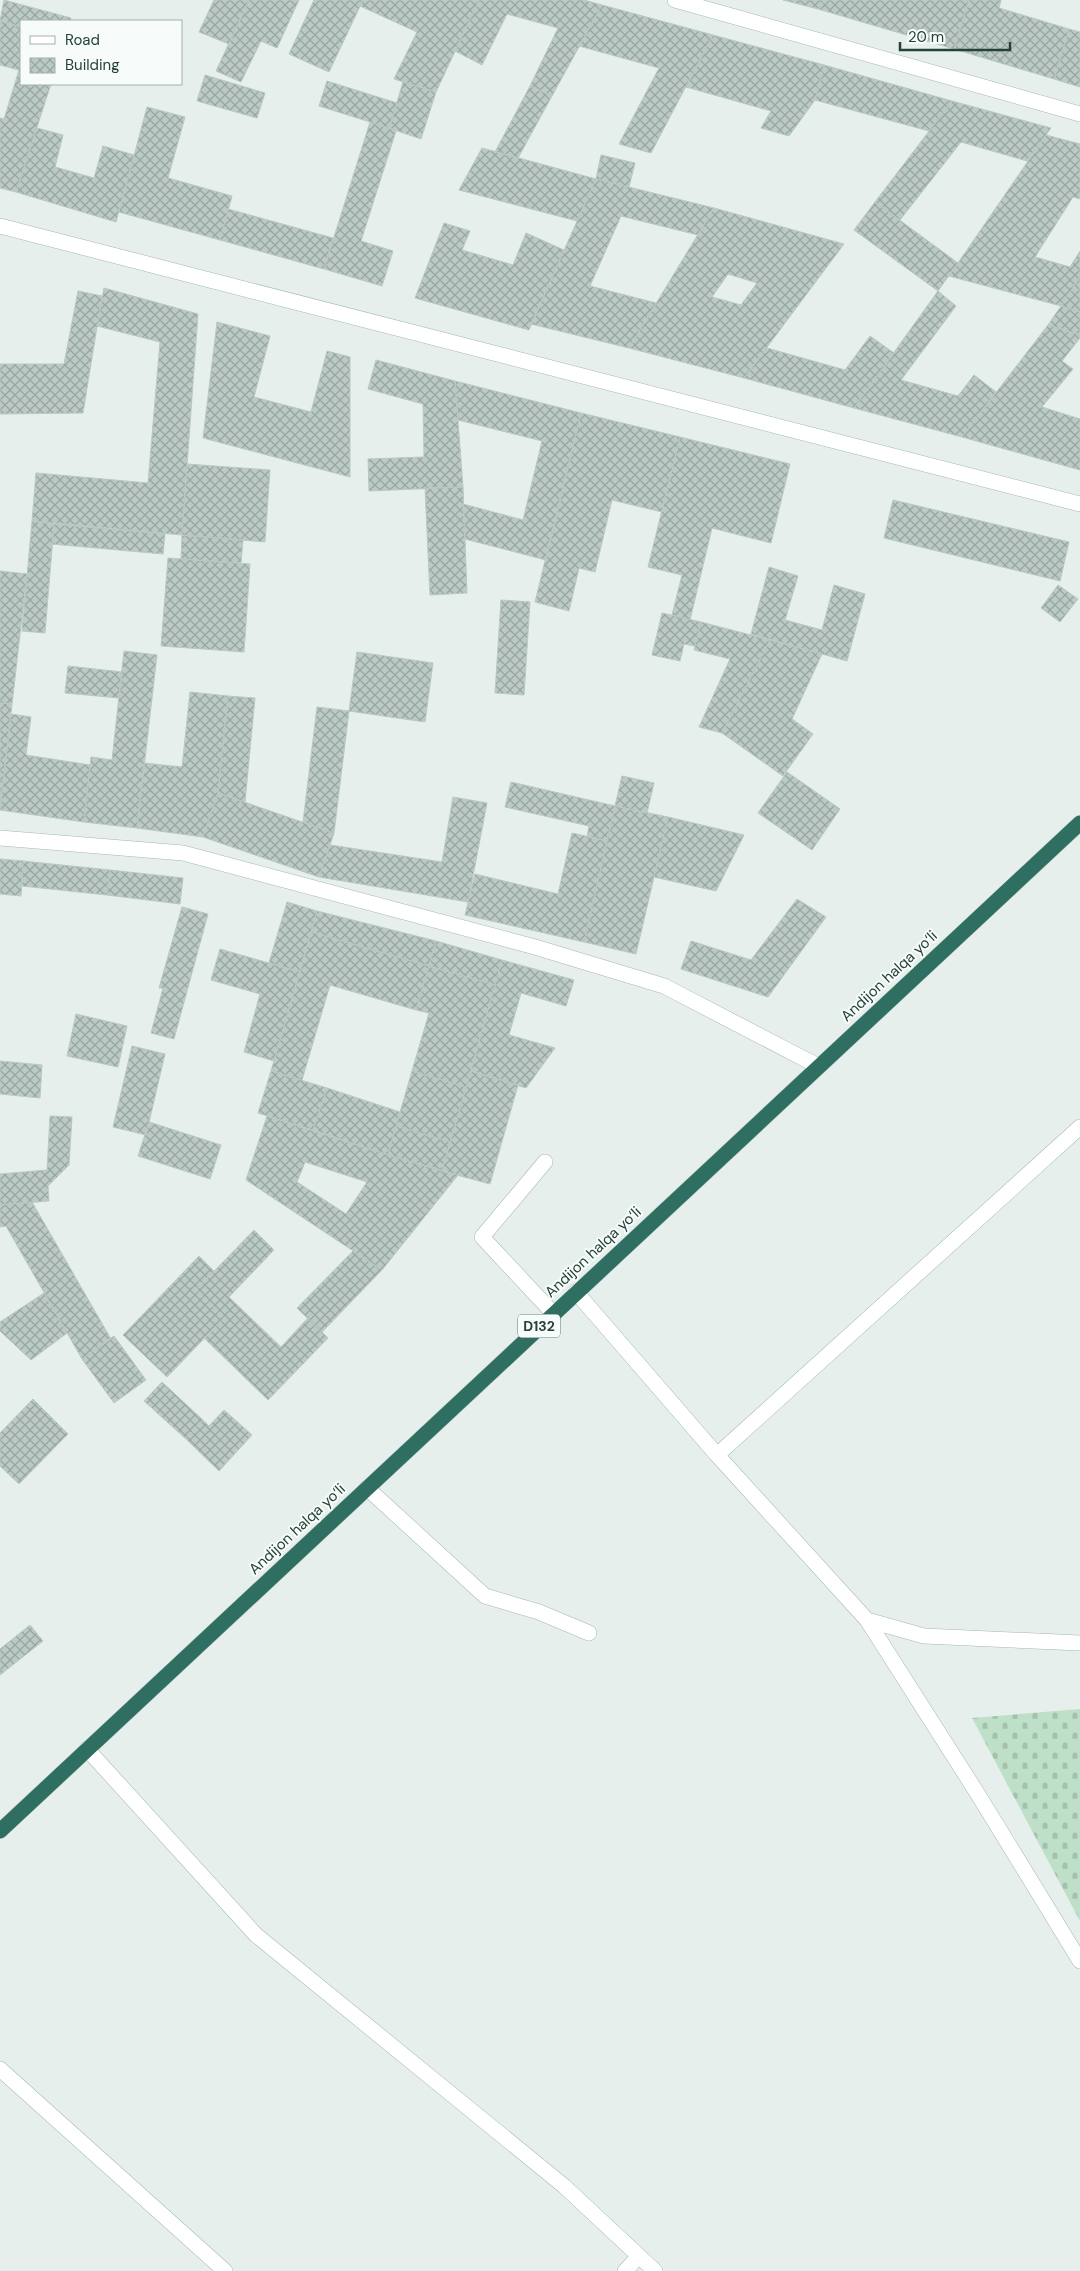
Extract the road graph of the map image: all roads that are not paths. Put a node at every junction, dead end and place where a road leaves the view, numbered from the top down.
1 (675, 0) edge
2 (1080, 114) edge
3 (0, 226) edge
4 (1080, 504) edge
5 (1080, 823) edge
6 (0, 838) edge
7 (818, 1066) junction
8 (1080, 1127) edge
9 (545, 1162) dead end
10 (576, 1292) junction
11 (553, 1313) junction
12 (717, 1455) junction
13 (367, 1488) junction
14 (867, 1620) junction
15 (589, 1633) dead end
16 (1080, 1643) edge
17 (87, 1749) junction
18 (0, 1831) edge
19 (1080, 1961) edge
20 (3, 2077) edge
21 (639, 2256) junction
22 (225, 2271) edge
23 (625, 2271) edge
24 (655, 2271) edge

1 - 2 street
3 - 4 street
5 - 7 highway, Andijon halqa yo‘li / D132
6 - 7 street
7 - 10 highway, Andijon halqa yo‘li / D132
8 - 12 street
9 - 11 street
10 - 11 highway, Andijon halqa yo‘li / D132
10 - 12 street
11 - 13 highway, Andijon halqa yo‘li / D132
12 - 14 street
13 - 15 street
13 - 17 highway, Andijon halqa yo‘li / D132
14 - 16 street
14 - 19 street
17 - 18 highway, Andijon halqa yo‘li / D132
17 - 21 street
20 - 22 street
21 - 23 street
21 - 24 street

